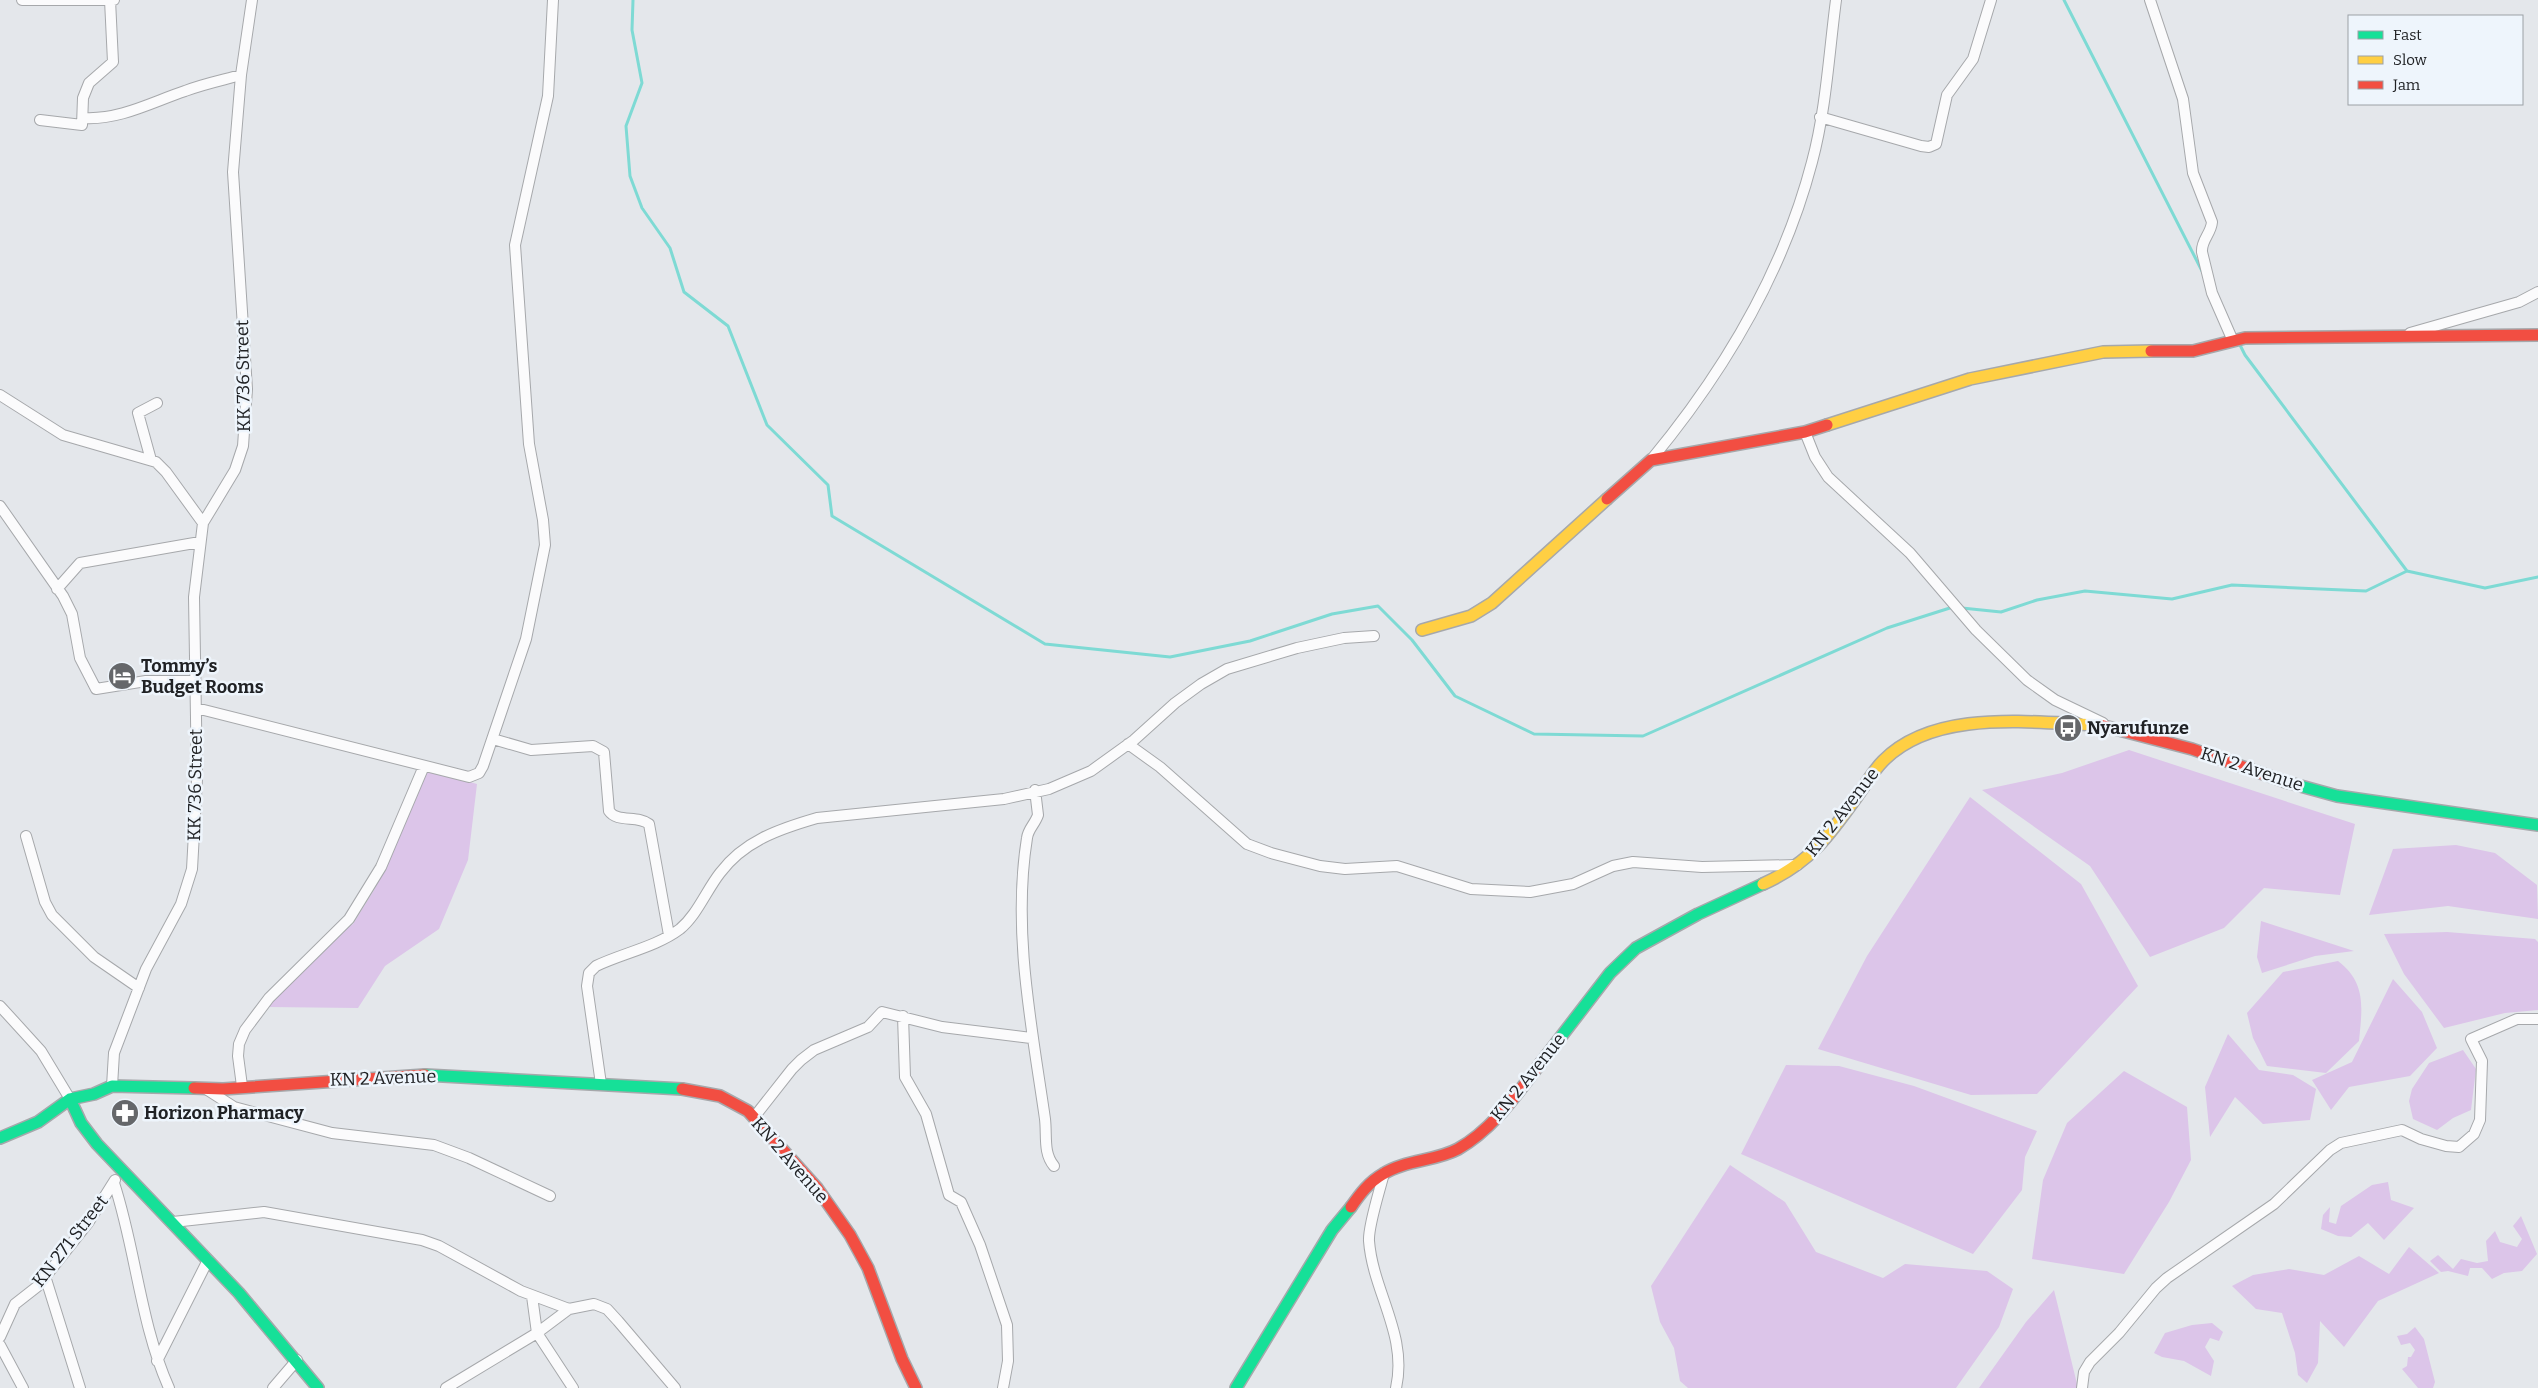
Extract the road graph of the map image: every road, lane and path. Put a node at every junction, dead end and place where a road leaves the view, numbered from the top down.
1 (22, 0) edge
2 (110, 0) edge
3 (114, 0) edge
4 (252, 0) edge
5 (553, 0) edge
6 (1836, 0) edge
7 (1991, 0) edge
8 (2150, 0) edge
9 (241, 75) junction
10 (1820, 117) junction
11 (84, 118) junction
12 (40, 120) dead end
13 (2538, 292) edge
14 (2538, 335) edge
15 (2397, 336) junction
16 (2233, 341) junction
17 (0, 395) edge
18 (156, 403) dead end
19 (1805, 432) junction
20 (151, 460) junction
21 (1651, 460) junction
22 (0, 506) edge
23 (203, 523) junction
24 (200, 542) junction
25 (58, 589) junction
26 (1422, 630) dead end
27 (1374, 636) dead end
28 (195, 680) junction
29 (196, 708) junction
30 (2107, 725) junction
31 (492, 739) junction
32 (1128, 744) junction
33 (424, 766) junction
34 (1035, 790) junction
35 (2538, 826) edge
36 (26, 836) dead end
37 (1798, 865) junction
38 (669, 935) junction
39 (139, 988) junction
40 (0, 1006) edge
41 (903, 1016) junction
42 (2538, 1019) edge
43 (1031, 1038) junction
44 (601, 1084) junction
45 (112, 1086) junction
46 (242, 1086) junction
47 (206, 1089) junction
48 (70, 1099) junction
49 (755, 1116) junction
50 (3, 1139) edge
51 (1054, 1166) dead end
52 (118, 1167) junction
53 (1384, 1173) junction
54 (114, 1183) junction
55 (550, 1196) dead end
56 (173, 1222) junction
57 (208, 1260) junction
58 (45, 1276) junction
59 (532, 1296) junction
60 (569, 1308) junction
61 (537, 1333) junction
62 (0, 1337) edge
63 (0, 1345) edge
64 (157, 1360) junction
65 (297, 1360) junction
66 (23, 1388) edge
67 (80, 1388) edge
68 (169, 1388) edge
69 (273, 1388) edge
70 (318, 1388) edge
71 (446, 1388) edge
72 (573, 1388) edge
73 (675, 1388) edge
74 (916, 1388) edge
75 (1003, 1388) edge
76 (1236, 1388) edge
77 (1396, 1388) edge
78 (2082, 1388) edge

1 - 2 street
2 - 3 street
2 - 11 street
4 - 9 street, KK 736 Street
5 - 31 street
6 - 10 street
7 - 10 street
8 - 16 street
9 - 11 street
9 - 23 street, KK 736 Street
10 - 21 street
11 - 12 street
13 - 15 street
14 - 15 main road
15 - 16 main road
16 - 19 main road
17 - 20 street
18 - 20 street
19 - 21 main road
19 - 30 street
20 - 23 street
21 - 26 main road
22 - 25 street
23 - 24 street, KK 736 Street
24 - 25 street
24 - 28 street, KK 736 Street
25 - 28 street
27 - 32 street
28 - 29 street, KK 736 Street
29 - 33 street
29 - 39 street, KK 736 Street
30 - 35 main road, KN 2 Avenue
30 - 37 main road, KN 2 Avenue
31 - 33 street
31 - 38 street
32 - 34 street
32 - 37 street
33 - 46 street
34 - 38 street
34 - 43 street
36 - 39 street
37 - 53 main road, KN 2 Avenue
38 - 44 street
39 - 45 street, KK 736 Street
40 - 48 street
41 - 43 street
41 - 49 street
41 - 75 street
42 - 78 street
43 - 51 street
44 - 46 main road, KN 2 Avenue
44 - 49 main road, KN 2 Avenue
45 - 47 main road, KN 2 Avenue
45 - 48 main road, KN 2 Avenue
46 - 47 main road, KN 2 Avenue
47 - 55 street
48 - 50 main road
48 - 52 main road
49 - 74 main road, KN 2 Avenue
52 - 54 street, KN 271 Street
52 - 56 main road
53 - 76 main road, KN 2 Avenue
53 - 77 street
54 - 58 street, KN 271 Street
54 - 64 street
56 - 57 main road
56 - 59 street
57 - 64 street
57 - 65 main road
58 - 62 street, KN 271 Street
58 - 67 street
59 - 60 street
59 - 61 street
60 - 61 street
60 - 73 street
61 - 71 street
61 - 72 street
63 - 66 street
64 - 68 street
65 - 69 street
65 - 70 main road

